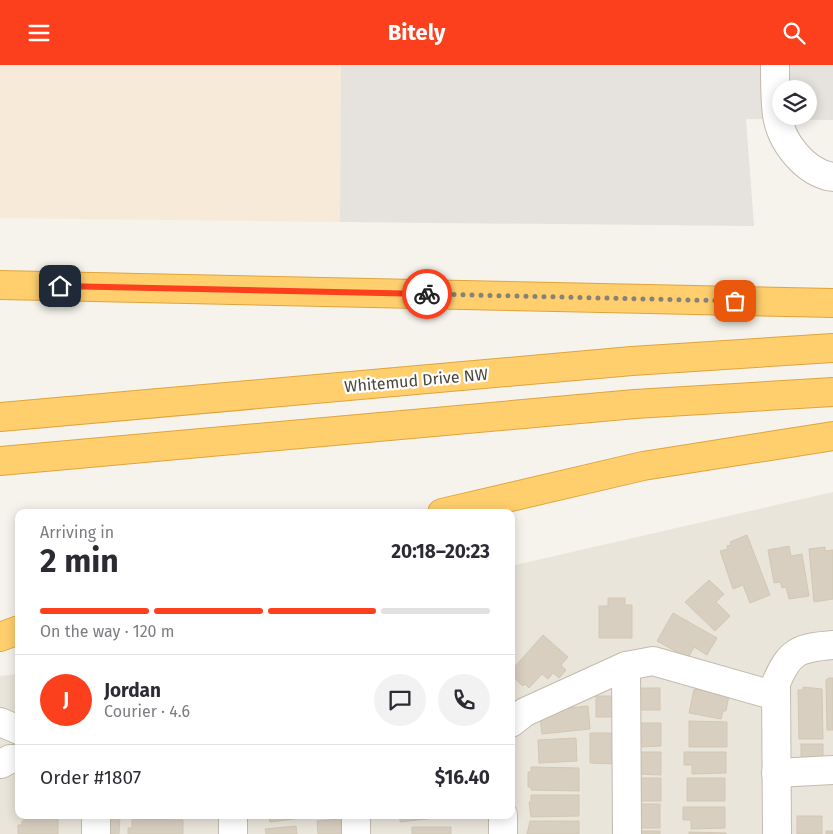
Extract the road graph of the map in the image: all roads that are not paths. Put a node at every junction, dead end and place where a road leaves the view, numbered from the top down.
1 (775, 65) edge
2 (821, 172) edge
3 (1, 285) edge
4 (833, 303) edge
5 (833, 348) edge
6 (833, 392) edge
7 (0, 417) edge
8 (833, 437) edge
9 (0, 461) edge
10 (459, 509) edge
11 (15, 618) edge
12 (0, 621) edge
13 (15, 631) edge
14 (0, 637) edge
15 (833, 645) edge
16 (626, 666) junction
17 (776, 696) junction
18 (515, 720) edge
19 (0, 722) edge
20 (15, 728) edge
21 (833, 770) edge
22 (776, 773) junction
23 (96, 819) edge
24 (233, 819) edge
25 (356, 819) edge
26 (503, 819) edge
27 (96, 834) edge
28 (233, 834) edge
29 (356, 834) edge
30 (503, 834) edge
31 (627, 834) edge
32 (777, 834) edge

1 - 2 street
3 - 4 highway
5 - 7 highway, Whitemud Drive NW
6 - 9 highway
8 - 10 highway
11 - 12 highway
13 - 14 highway
15 - 17 street
16 - 17 street
16 - 18 street
16 - 31 street
17 - 22 street
19 - 20 street
21 - 22 street
22 - 32 street
23 - 27 street
24 - 28 street
25 - 29 street
26 - 30 street

